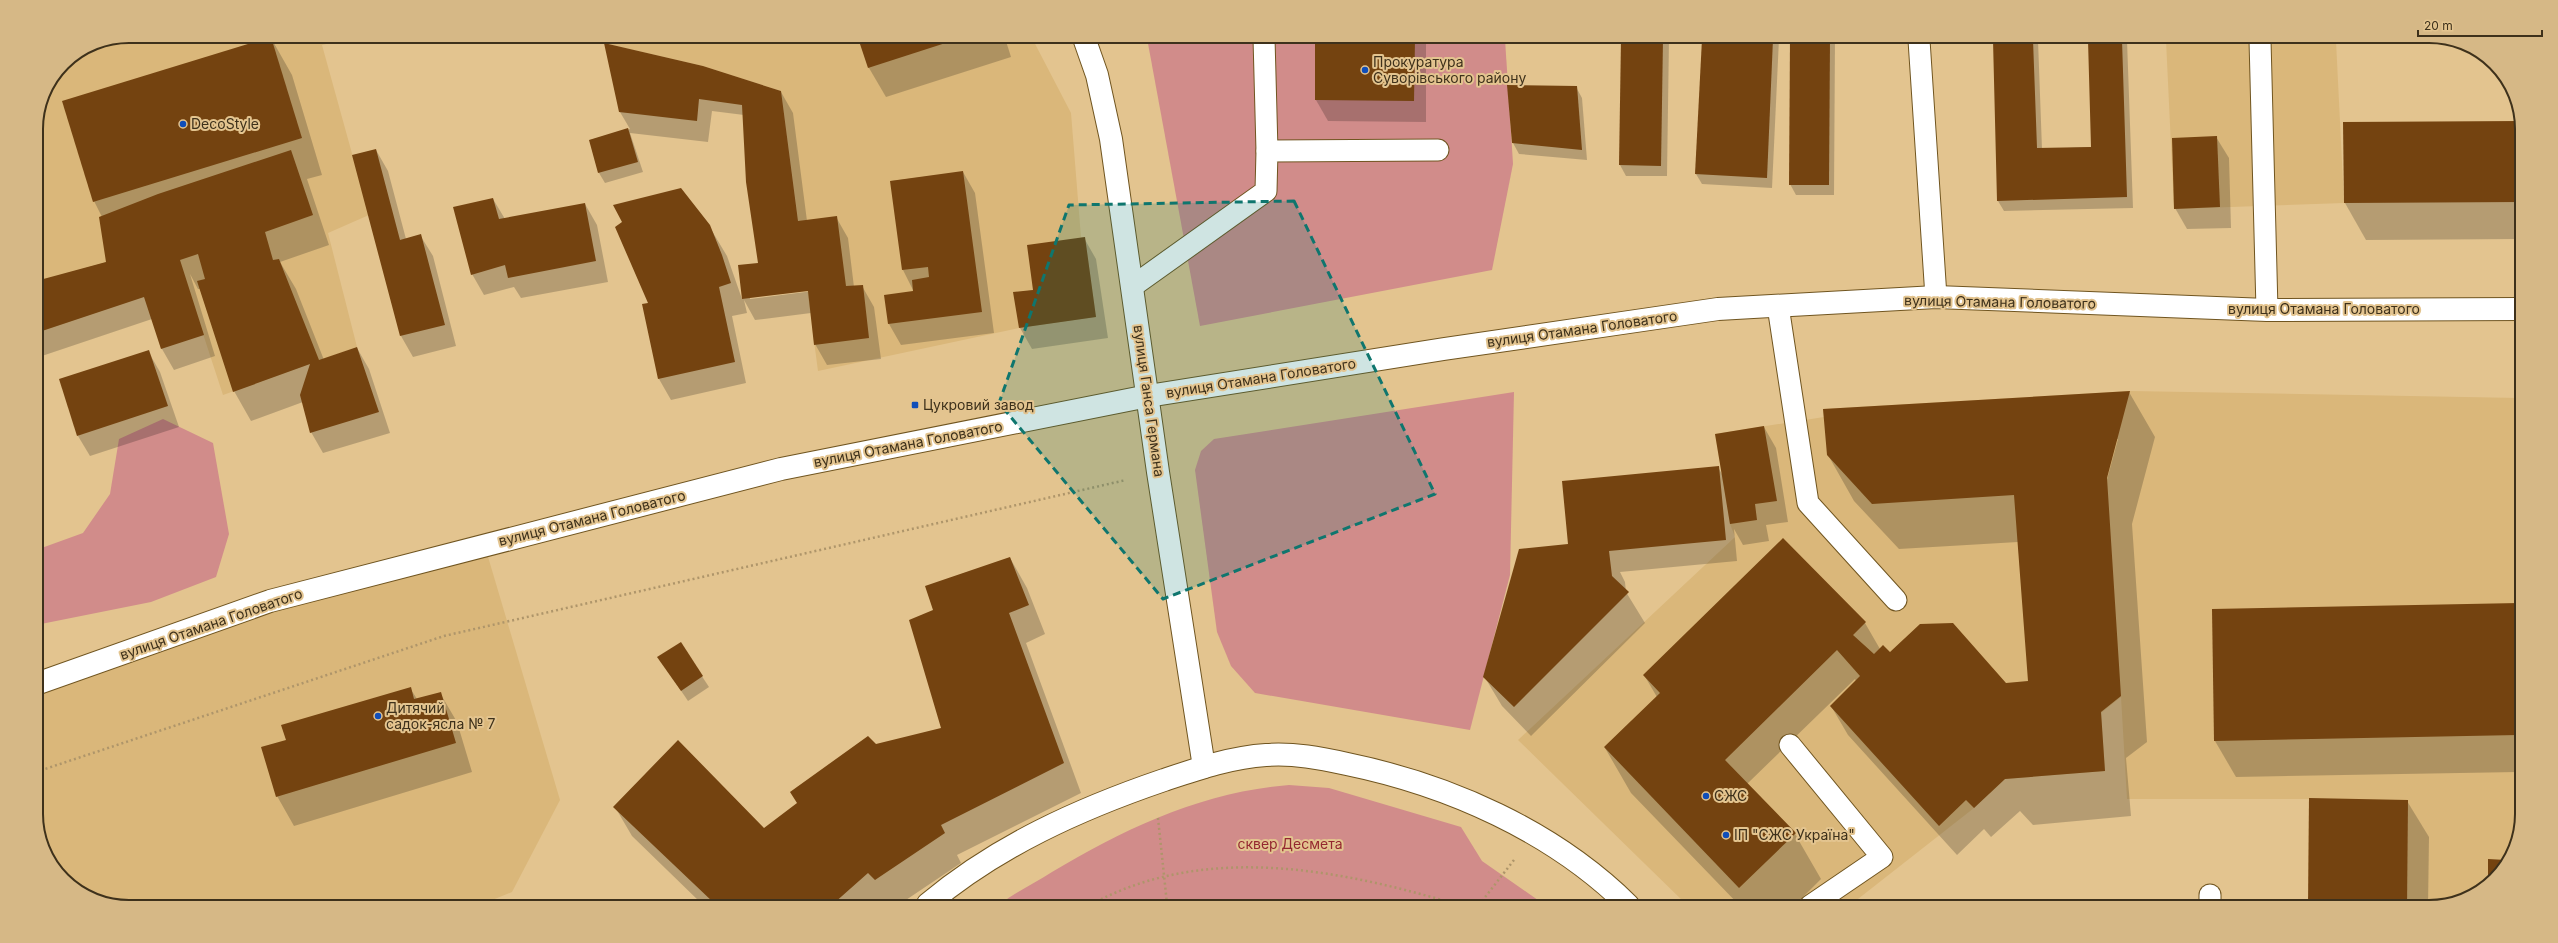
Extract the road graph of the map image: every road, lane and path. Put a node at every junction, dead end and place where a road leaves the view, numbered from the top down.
1 (1086, 43) edge
2 (1264, 43) edge
3 (1919, 43) edge
4 (2260, 43) edge
5 (1438, 150) dead end
6 (1266, 151) junction
7 (1133, 286) junction
8 (1936, 297) junction
9 (1778, 306) junction
10 (2515, 309) edge
11 (2268, 310) junction
12 (1148, 396) junction
13 (1158, 472) junction
14 (1896, 600) dead end
15 (43, 682) edge
16 (1790, 745) dead end
17 (1204, 767) junction
18 (43, 770) edge
19 (1154, 784) junction
20 (1533, 834) junction
21 (1164, 875) junction
22 (933, 900) edge
23 (1101, 900) edge
24 (1167, 900) edge
25 (1442, 900) edge
26 (1483, 900) edge
27 (1622, 900) edge
28 (1819, 900) edge

1 - 7 main road, вулиця Ганса Германа
2 - 6 lane
3 - 8 lane
4 - 11 lane
5 - 6 lane
6 - 7 lane
7 - 12 main road, вулиця Ганса Германа
8 - 9 main road, вулиця Отамана Головатого
8 - 11 main road, вулиця Отамана Головатого
9 - 12 main road, вулиця Отамана Головатого
9 - 14 lane
10 - 11 main road, вулиця Отамана Головатого
12 - 13 main road, вулиця Ганса Германа
12 - 15 main road, вулиця Отамана Головатого
13 - 17 main road, вулиця Ганса Германа
13 - 18 path
16 - 28 lane
17 - 19 main road
17 - 20 main road
19 - 21 path
19 - 22 main road
20 - 26 path
20 - 27 main road
21 - 23 path
21 - 24 path
21 - 25 path

